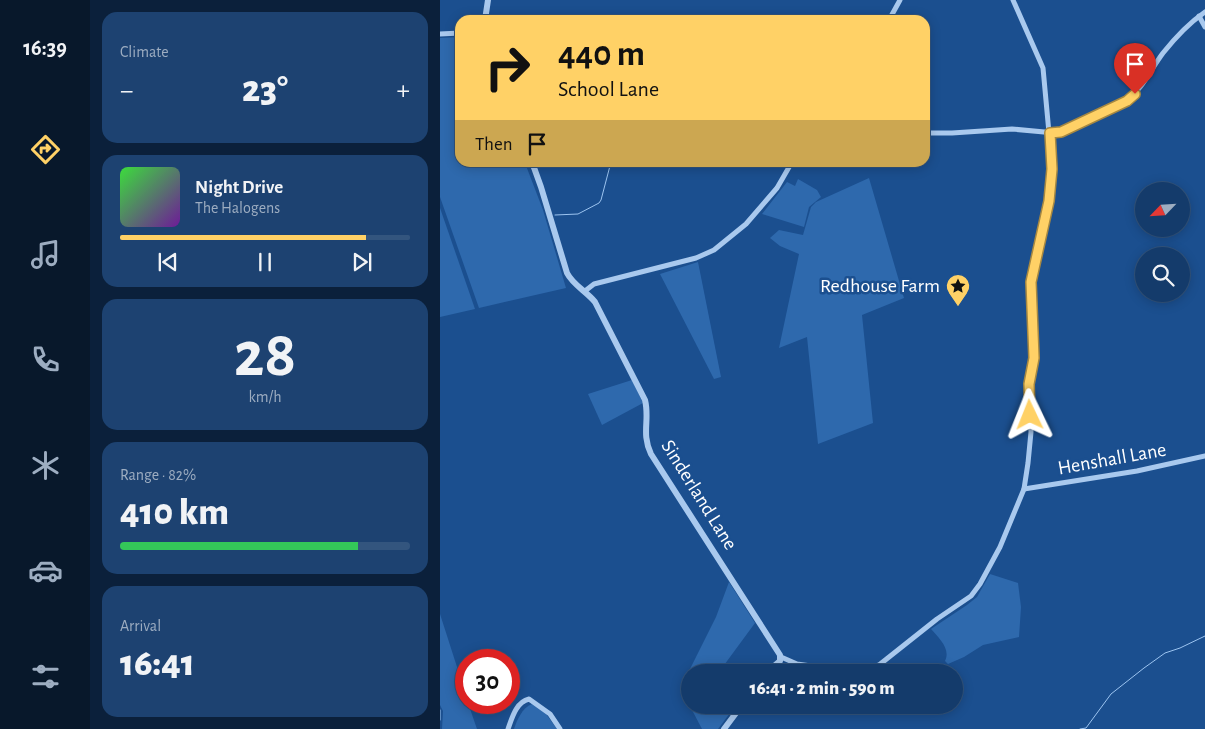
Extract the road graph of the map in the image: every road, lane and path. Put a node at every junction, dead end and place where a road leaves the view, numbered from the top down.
1 (488, 0) edge
2 (900, 0) edge
3 (1012, 0) edge
4 (1205, 12) edge
5 (486, 15) edge
6 (892, 15) edge
7 (1199, 16) junction
8 (1205, 27) edge
9 (455, 33) edge
10 (440, 34) edge
11 (930, 133) edge
12 (1050, 133) junction
13 (534, 167) edge
14 (789, 167) edge
15 (585, 291) junction
16 (1205, 456) edge
17 (1024, 490) junction
18 (781, 657) junction
19 (777, 664) edge
20 (735, 714) edge
21 (508, 729) edge
22 (560, 729) edge
23 (724, 729) edge

1 - 5 street
2 - 6 street
3 - 12 street
4 - 7 street
7 - 8 street
7 - 12 street
9 - 10 street
11 - 12 street
12 - 17 street
13 - 15 street, Sinderland Lane
14 - 15 street
15 - 18 street, Sinderland Lane
16 - 17 street, Henshall Lane
17 - 18 street
18 - 19 street
20 - 23 street
21 - 22 street

